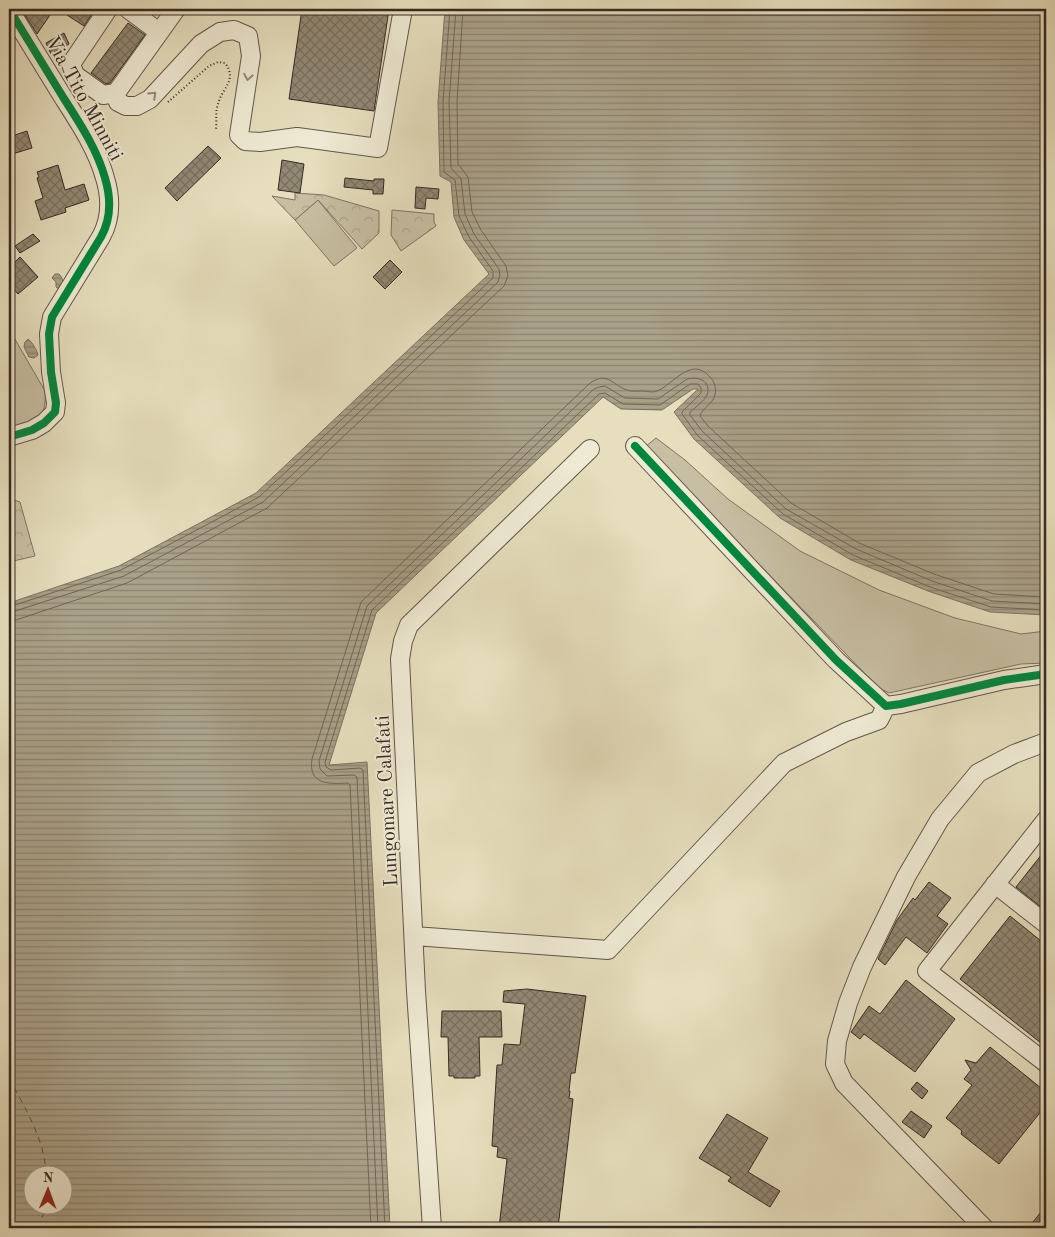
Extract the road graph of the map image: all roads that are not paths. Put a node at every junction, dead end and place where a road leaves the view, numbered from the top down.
1 (9, 9) edge
2 (108, 9) edge
3 (128, 9) edge
4 (176, 9) edge
5 (403, 9) edge
6 (159, 32) junction
7 (116, 93) junction
8 (9, 437) edge
9 (635, 446) dead end
10 (590, 449) dead end
11 (1046, 674) edge
12 (886, 706) junction
13 (1046, 742) edge
14 (1046, 820) edge
15 (994, 884) junction
16 (1046, 924) edge
17 (414, 936) junction
18 (1046, 1063) edge
19 (432, 1228) edge
20 (984, 1228) edge

1 - 8 street, Via Tito Minniti
2 - 7 street
3 - 6 street
4 - 6 street
7 -> 5 street
6 - 7 street
9 - 12 street
10 - 17 street, Lungomare Calafati
11 - 12 street
12 - 17 street
13 - 20 street
14 - 15 street
15 - 16 street
15 - 18 street
17 - 19 street, Lungomare Calafati

